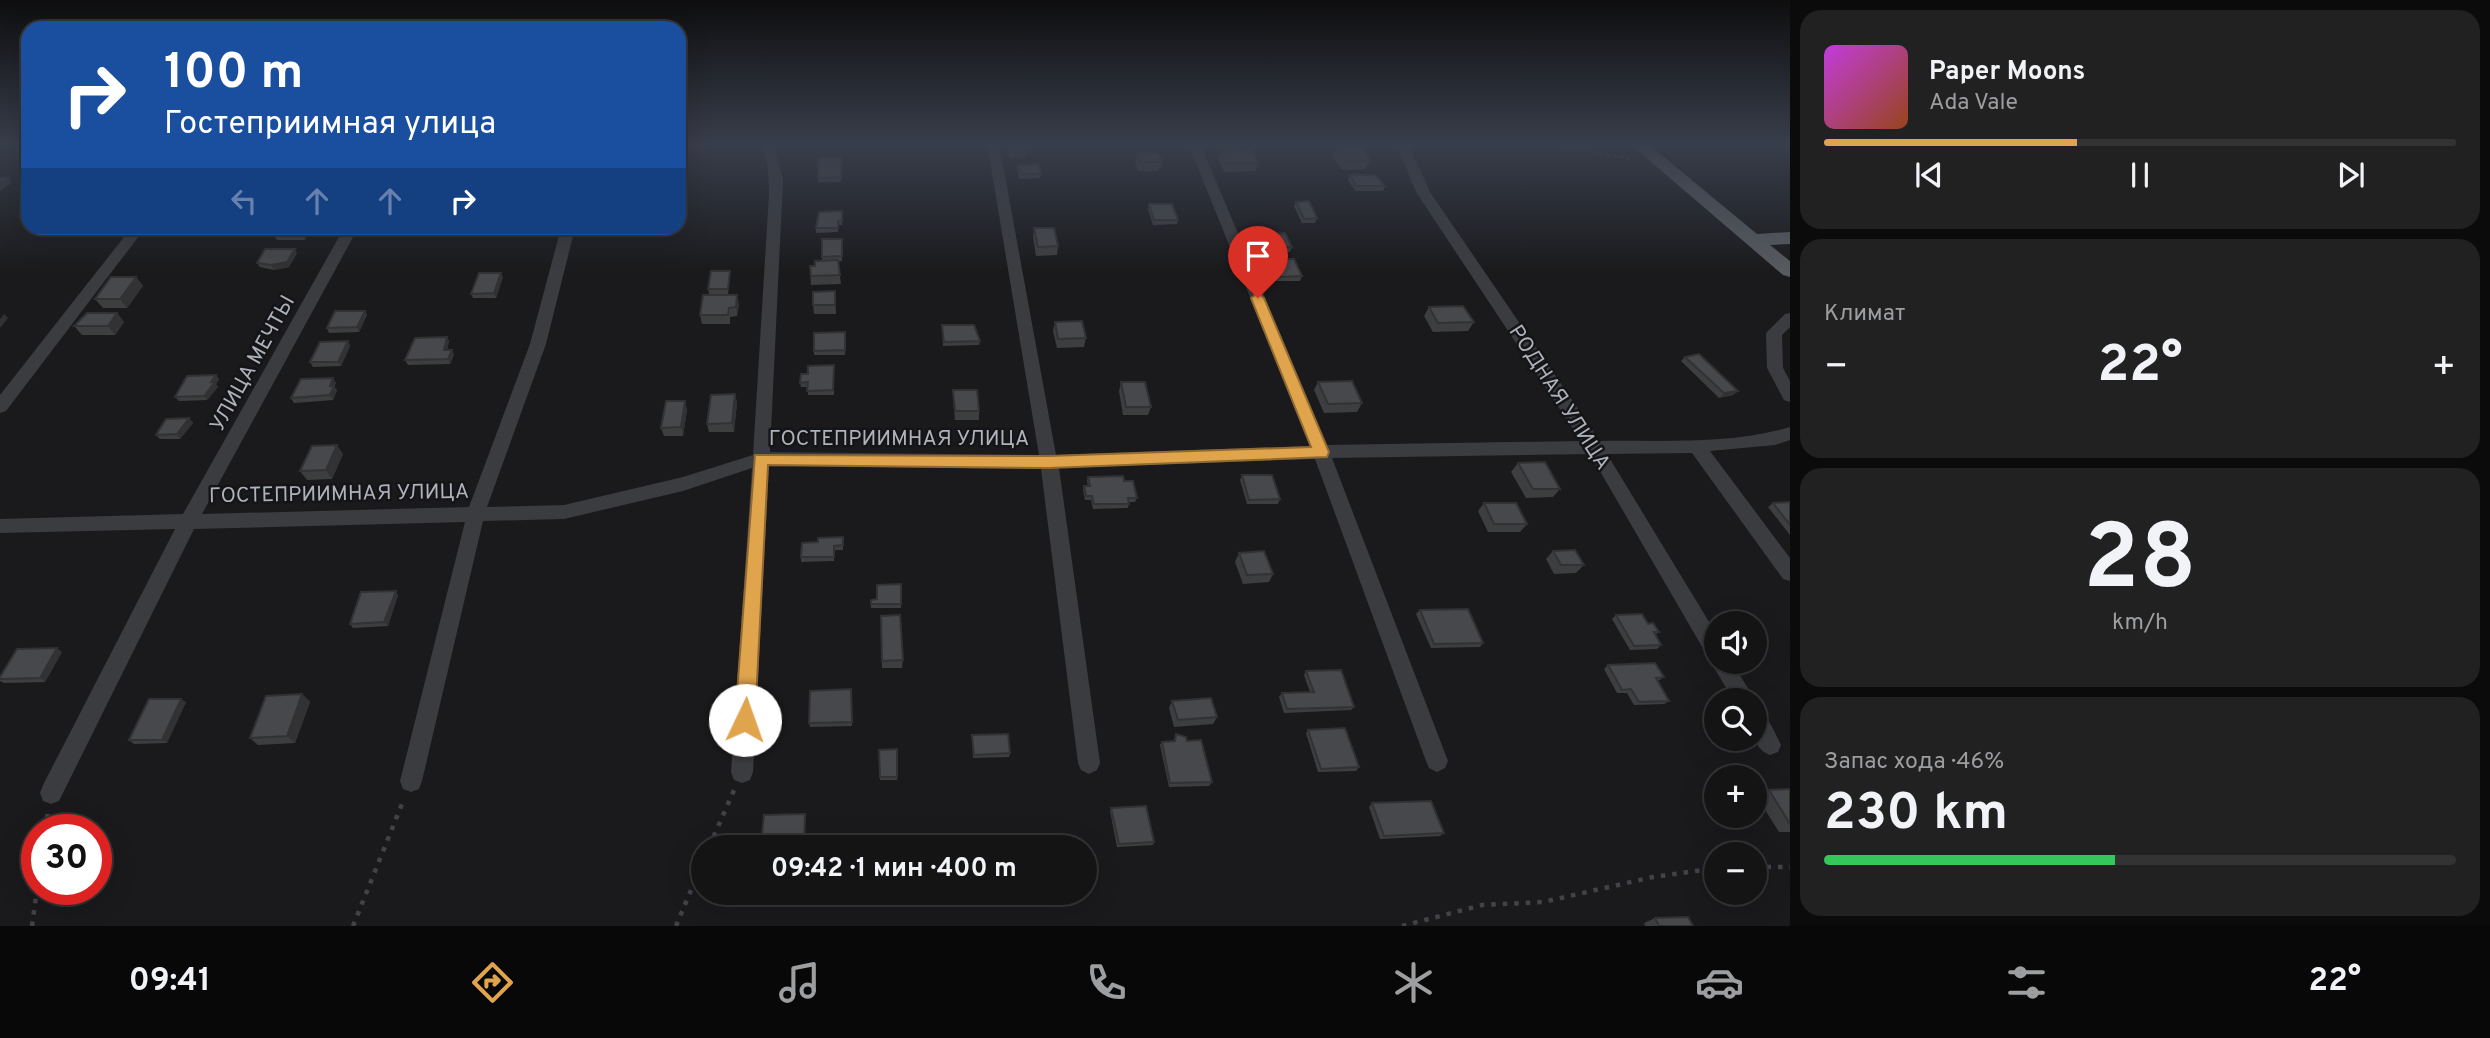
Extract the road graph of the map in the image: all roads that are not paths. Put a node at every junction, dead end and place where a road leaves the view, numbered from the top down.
1 (774, 186) edge
2 (1001, 186) edge
3 (1212, 186) edge
4 (1421, 186) edge
5 (1691, 186) edge
6 (133, 235) edge
7 (347, 235) edge
8 (566, 235) edge
9 (1790, 237) edge
10 (1755, 240) junction
11 (1787, 266) edge
12 (1790, 318) edge
13 (1790, 396) edge
14 (0, 407) edge
15 (1790, 433) edge
16 (1697, 446) junction
17 (1595, 448) junction
18 (1321, 452) junction
19 (760, 459) junction
20 (1049, 462) junction
21 (476, 513) junction
22 (189, 520) junction
23 (0, 526) edge
24 (1790, 573) edge
25 (1704, 632) edge
26 (1767, 740) edge
27 (1770, 745) dead end
28 (1437, 761) dead end
29 (1089, 762) dead end
30 (742, 772) road end
31 (411, 781) road end
32 (51, 793) dead end

1 - 19 street
2 - 20 street
3 - 18 street
4 - 17 street, РОДНАЯ УЛИЦА
5 - 10 main road
6 - 14 street
7 - 22 street, УЛИЦА МЕЧТЫ
8 - 21 street
9 - 10 main road
10 - 11 main road
12 - 13 street
15 - 16 street, ГОСТЕПРИИМНАЯ УЛИЦА
16 - 17 street, ГОСТЕПРИИМНАЯ УЛИЦА
16 - 24 street
17 - 18 street, ГОСТЕПРИИМНАЯ УЛИЦА
17 - 25 street, РОДНАЯ УЛИЦА
18 - 20 street, ГОСТЕПРИИМНАЯ УЛИЦА
18 - 28 street
19 - 20 street, ГОСТЕПРИИМНАЯ УЛИЦА
19 - 21 street, ГОСТЕПРИИМНАЯ УЛИЦА
19 - 30 street
20 - 29 street
21 - 22 street, ГОСТЕПРИИМНАЯ УЛИЦА
21 - 31 street
22 - 23 street, ГОСТЕПРИИМНАЯ УЛИЦА
22 - 32 street, УЛИЦА МЕЧТЫ
26 - 27 street

